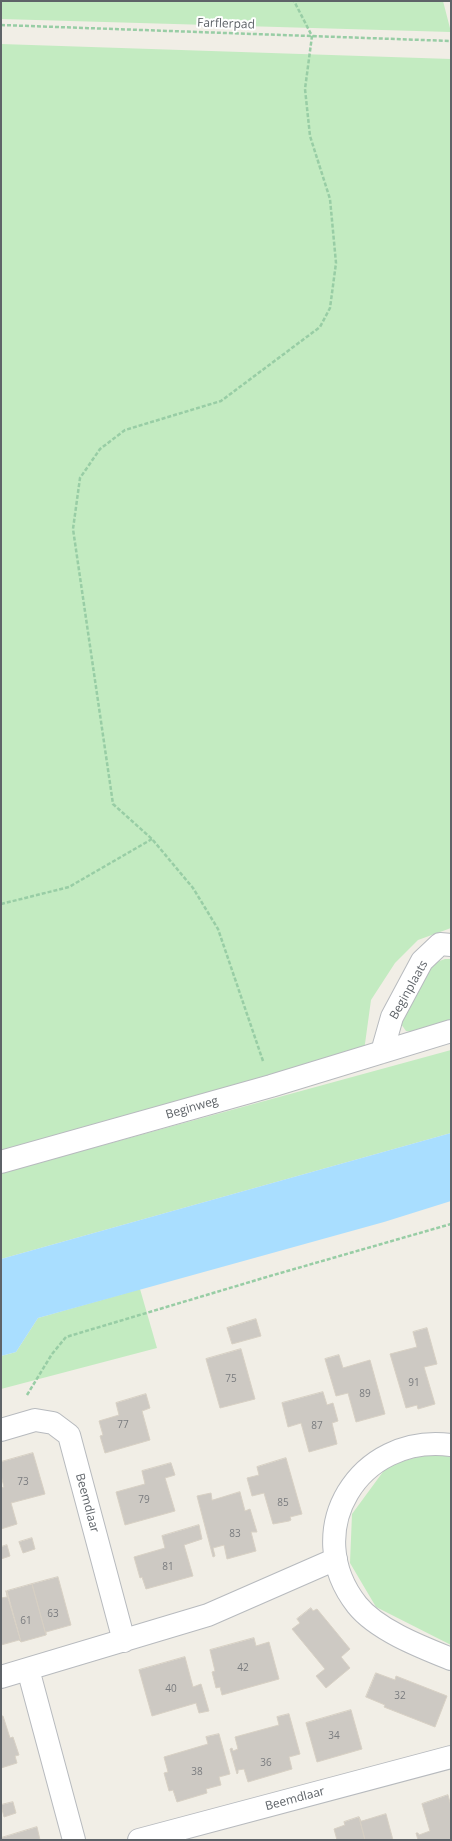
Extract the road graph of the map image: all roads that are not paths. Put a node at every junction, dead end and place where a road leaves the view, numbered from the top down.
1 (451, 945) edge
2 (451, 1031) edge
3 (382, 1052) junction
4 (1, 1162) edge
5 (4, 1429) edge
6 (451, 1445) edge
7 (336, 1559) junction
8 (124, 1641) junction
9 (451, 1659) edge
10 (28, 1669) junction
11 (1, 1677) edge
12 (451, 1757) edge
13 (74, 1840) edge
14 (139, 1840) edge

1 - 3 street, Beginplaats
2 - 3 street
3 - 4 street, Beginweg
5 - 8 street, Beemdlaar
6 - 7 street
7 - 8 street
7 - 9 street
8 - 10 street
10 - 11 street
10 - 13 street
12 - 14 street, Beemdlaar

